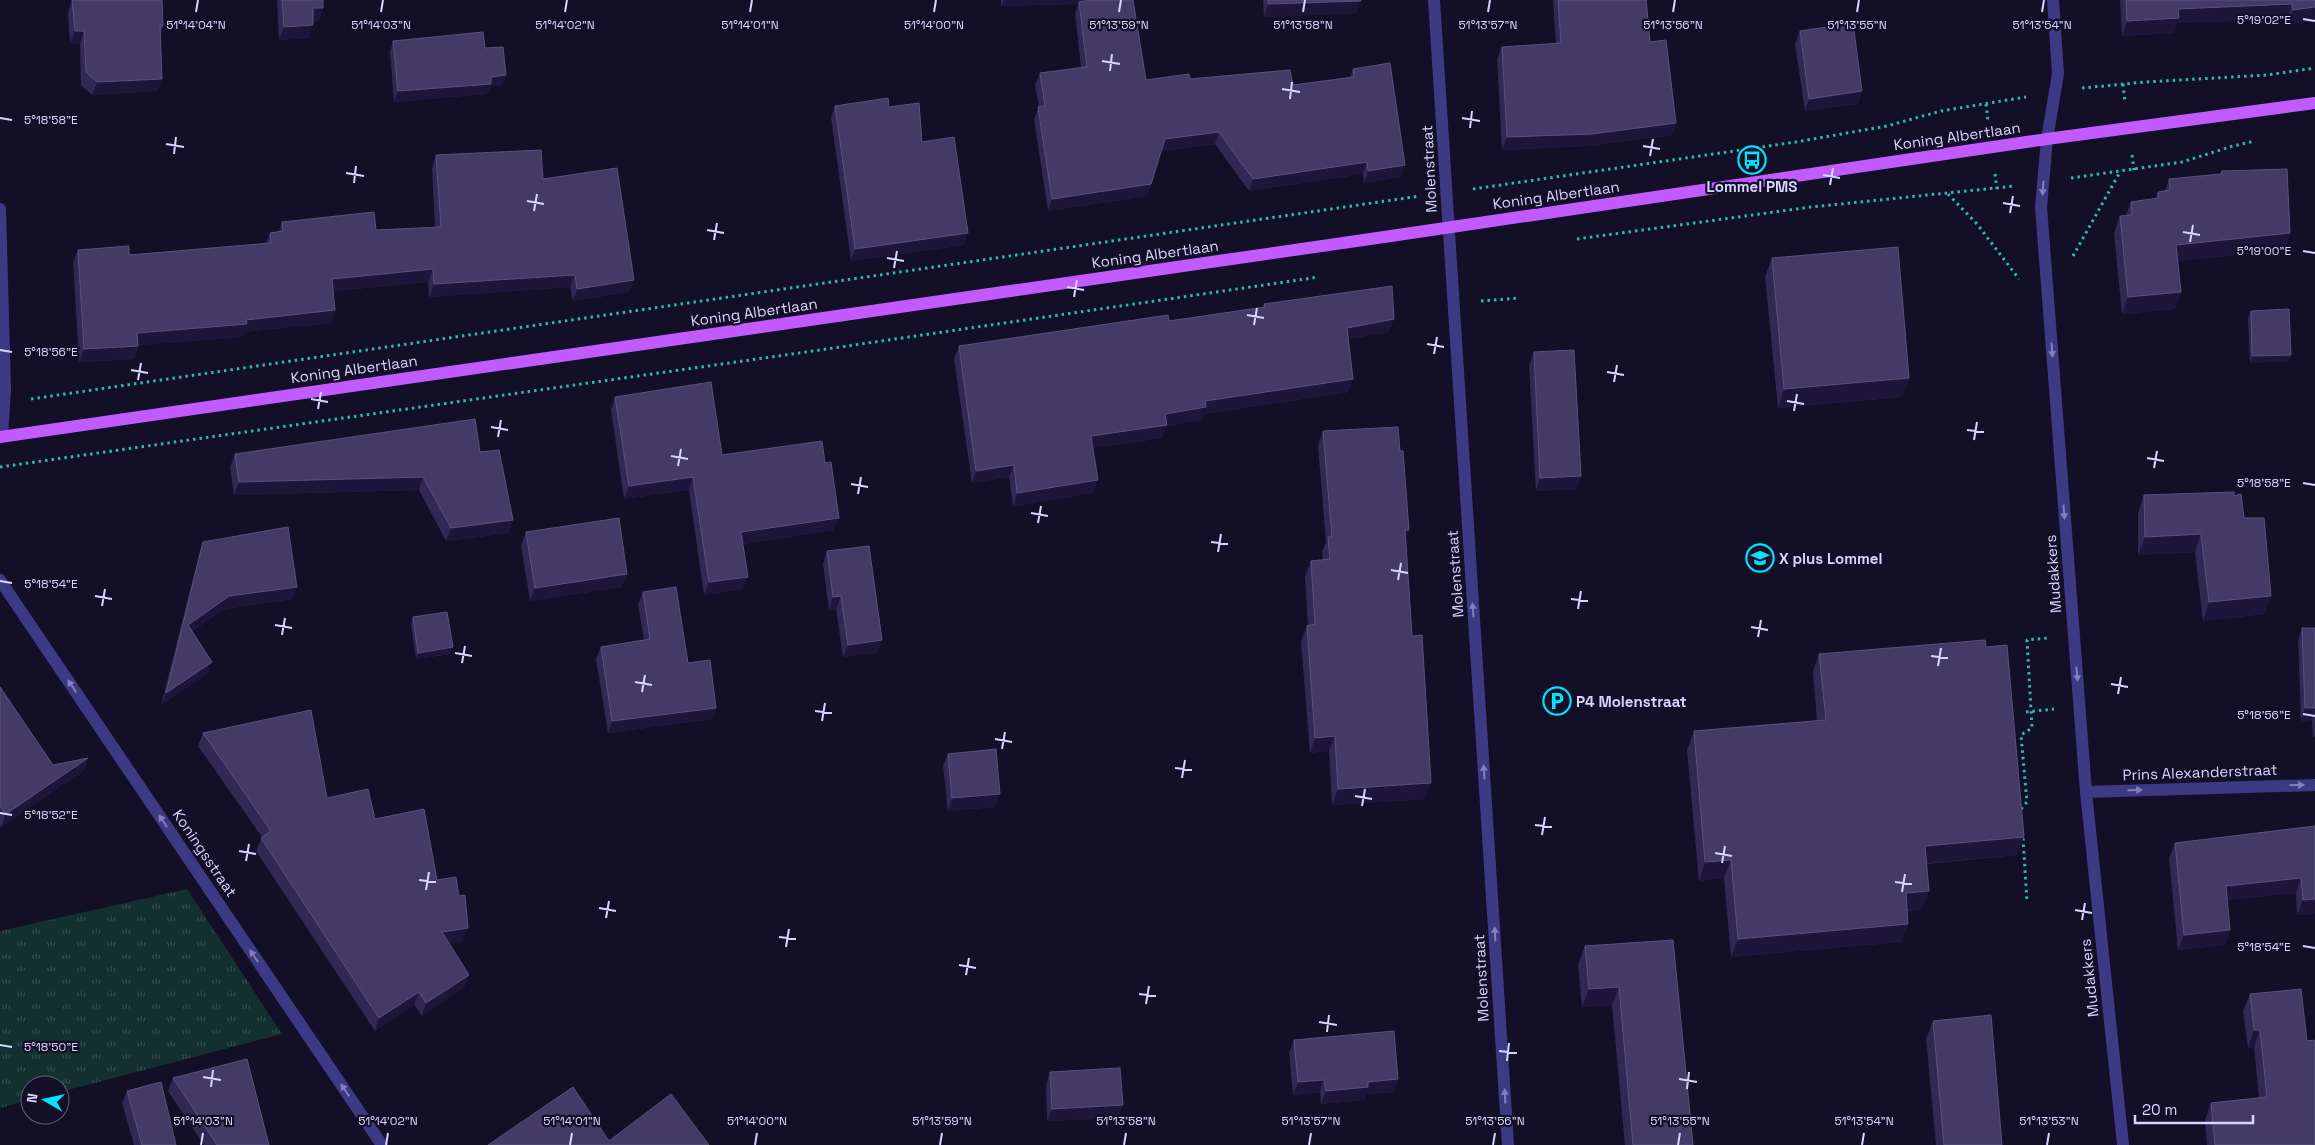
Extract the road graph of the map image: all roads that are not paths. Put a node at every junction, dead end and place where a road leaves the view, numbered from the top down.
1 (1434, 0) edge
2 (2053, 0) edge
3 (2315, 103) edge
4 (2047, 139) junction
5 (0, 209) edge
6 (1448, 226) junction
7 (1, 436) edge
8 (0, 580) edge
9 (2315, 785) edge
10 (2086, 792) junction
11 (382, 1145) edge
12 (1508, 1145) edge
13 (2123, 1145) edge

1 - 6 street, Molenstraat
2 - 4 street, Mudakkers
3 - 4 main road, Koning Albertlaan
4 - 6 main road, Koning Albertlaan
4 -> 10 street, Mudakkers
5 - 7 street
6 - 7 main road, Koning Albertlaan
12 -> 6 street, Molenstraat
11 -> 8 street, Koningsstraat
10 -> 9 street, Prins Alexanderstraat
10 - 13 street, Mudakkers

